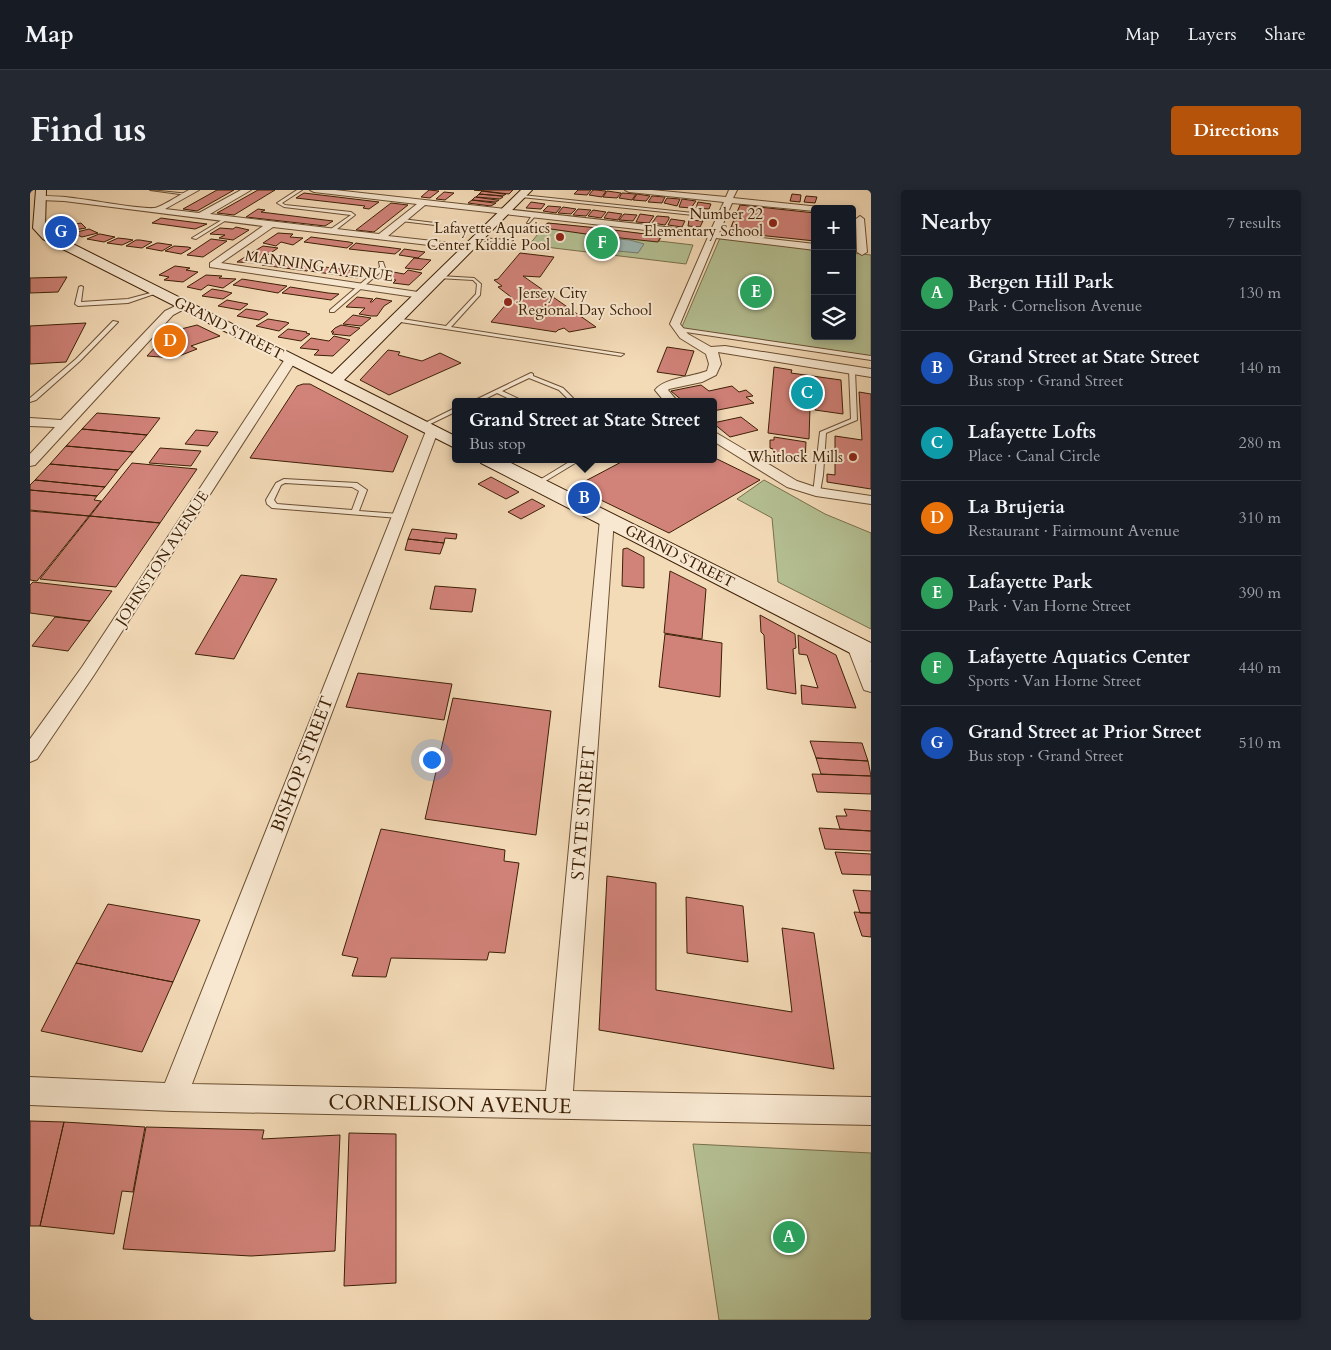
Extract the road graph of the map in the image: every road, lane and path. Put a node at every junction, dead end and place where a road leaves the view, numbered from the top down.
1 (152, 190) edge
2 (195, 190) edge
3 (246, 190) edge
4 (300, 190) edge
5 (314, 190) edge
6 (400, 190) edge
7 (629, 190) edge
8 (734, 190) edge
9 (524, 193) edge
10 (40, 194) edge
11 (187, 194) junction
12 (395, 200) junction
13 (729, 200) junction
14 (423, 203) junction
15 (811, 208) edge
16 (155, 211) junction
17 (505, 212) junction
18 (856, 212) edge
19 (871, 214) edge
20 (534, 215) junction
21 (200, 216) junction
22 (722, 217) junction
23 (226, 219) junction
24 (860, 219) dead end
25 (402, 220) junction
26 (528, 222) dead end
27 (34, 223) edge
28 (434, 224) dead end
29 (270, 225) junction
30 (330, 232) junction
31 (714, 235) junction
32 (194, 238) dead end
33 (380, 238) junction
34 (511, 241) dead end
35 (473, 243) junction
36 (811, 247) edge
37 (862, 252) edge
38 (381, 263) dead end
39 (440, 277) junction
40 (81, 287) dead end
41 (360, 287) junction
42 (158, 292) junction
43 (421, 296) junction
44 (184, 305) junction
45 (332, 311) dead end
46 (396, 320) junction
47 (115, 322) dead end
48 (447, 328) junction
49 (681, 330) junction
50 (621, 354) dead end
51 (712, 356) junction
52 (871, 358) edge
53 (291, 359) junction
54 (852, 370) junction
55 (871, 373) edge
56 (334, 381) junction
57 (497, 391) junction
58 (482, 398) edge
59 (513, 398) edge
60 (570, 398) edge
61 (669, 398) edge
62 (30, 400) edge
63 (452, 412) edge
64 (30, 422) edge
65 (64, 424) junction
66 (427, 428) junction
67 (717, 437) edge
68 (452, 441) edge
69 (30, 462) edge
70 (496, 463) edge
71 (572, 463) edge
72 (537, 484) junction
73 (816, 492) junction
74 (871, 500) edge
75 (355, 512) junction
76 (398, 516) junction
77 (607, 519) junction
78 (864, 650) edge
79 (871, 685) edge
80 (30, 754) edge
81 (30, 1090) edge
82 (173, 1098) junction
83 (558, 1106) junction
84 (871, 1110) edge

1 - 11 lane
2 - 11 street
3 - 21 street
4 - 30 lane
5 - 12 street
6 - 12 street
7 - 13 street
8 - 13 street
9 - 17 main road
9 - 22 lane
10 - 16 street
10 - 27 main road, GRAND STREET
11 - 16 street
12 - 14 street
13 - 15 street
13 - 22 street
14 - 17 street
14 - 25 street
16 - 21 street
17 - 20 street
17 - 35 main road
18 - 19 street
20 - 26 lane
20 - 31 street
21 - 23 street
22 - 31 street
23 - 29 street
23 - 32 lane
24 - 37 street
25 - 28 lane
25 - 33 street
27 - 42 main road, GRAND STREET
29 - 30 street
29 - 41 street, MANNING AVENUE
30 - 33 street
31 - 36 street
31 - 49 street
33 - 35 street
34 - 35 lane
35 - 39 main road
38 - 41 lane
39 - 43 main road
39 - 48 lane
40 - 42 lane
41 - 43 street, MANNING AVENUE
41 - 45 lane
42 - 44 main road, GRAND STREET
43 - 46 main road
44 - 53 main road, GRAND STREET
44 - 65 street
46 - 48 lane
46 - 56 main road
47 - 62 lane
48 - 50 lane
49 - 51 street
49 - 52 lane
51 - 54 street
51 - 61 street
53 - 56 main road, GRAND STREET
53 - 80 street, JOHNSTON AVENUE
54 - 55 street
54 - 73 lane
56 - 66 main road, GRAND STREET
57 - 58 lane
57 - 59 lane
57 - 60 lane
63 - 66 lane
64 - 65 street
65 - 69 street
66 - 68 main road, GRAND STREET
66 - 76 street, BISHOP STREET
67 - 73 street
70 - 72 main road, GRAND STREET
71 - 72 lane
72 - 77 main road, GRAND STREET
73 - 74 street
75 - 75 lane
75 - 76 lane
76 - 82 street, BISHOP STREET
77 - 78 main road, GRAND STREET
77 - 83 street, STATE STREET
78 - 79 street
81 - 82 street, CORNELISON AVENUE
82 - 83 street, CORNELISON AVENUE
83 - 84 street, CORNELISON AVENUE

